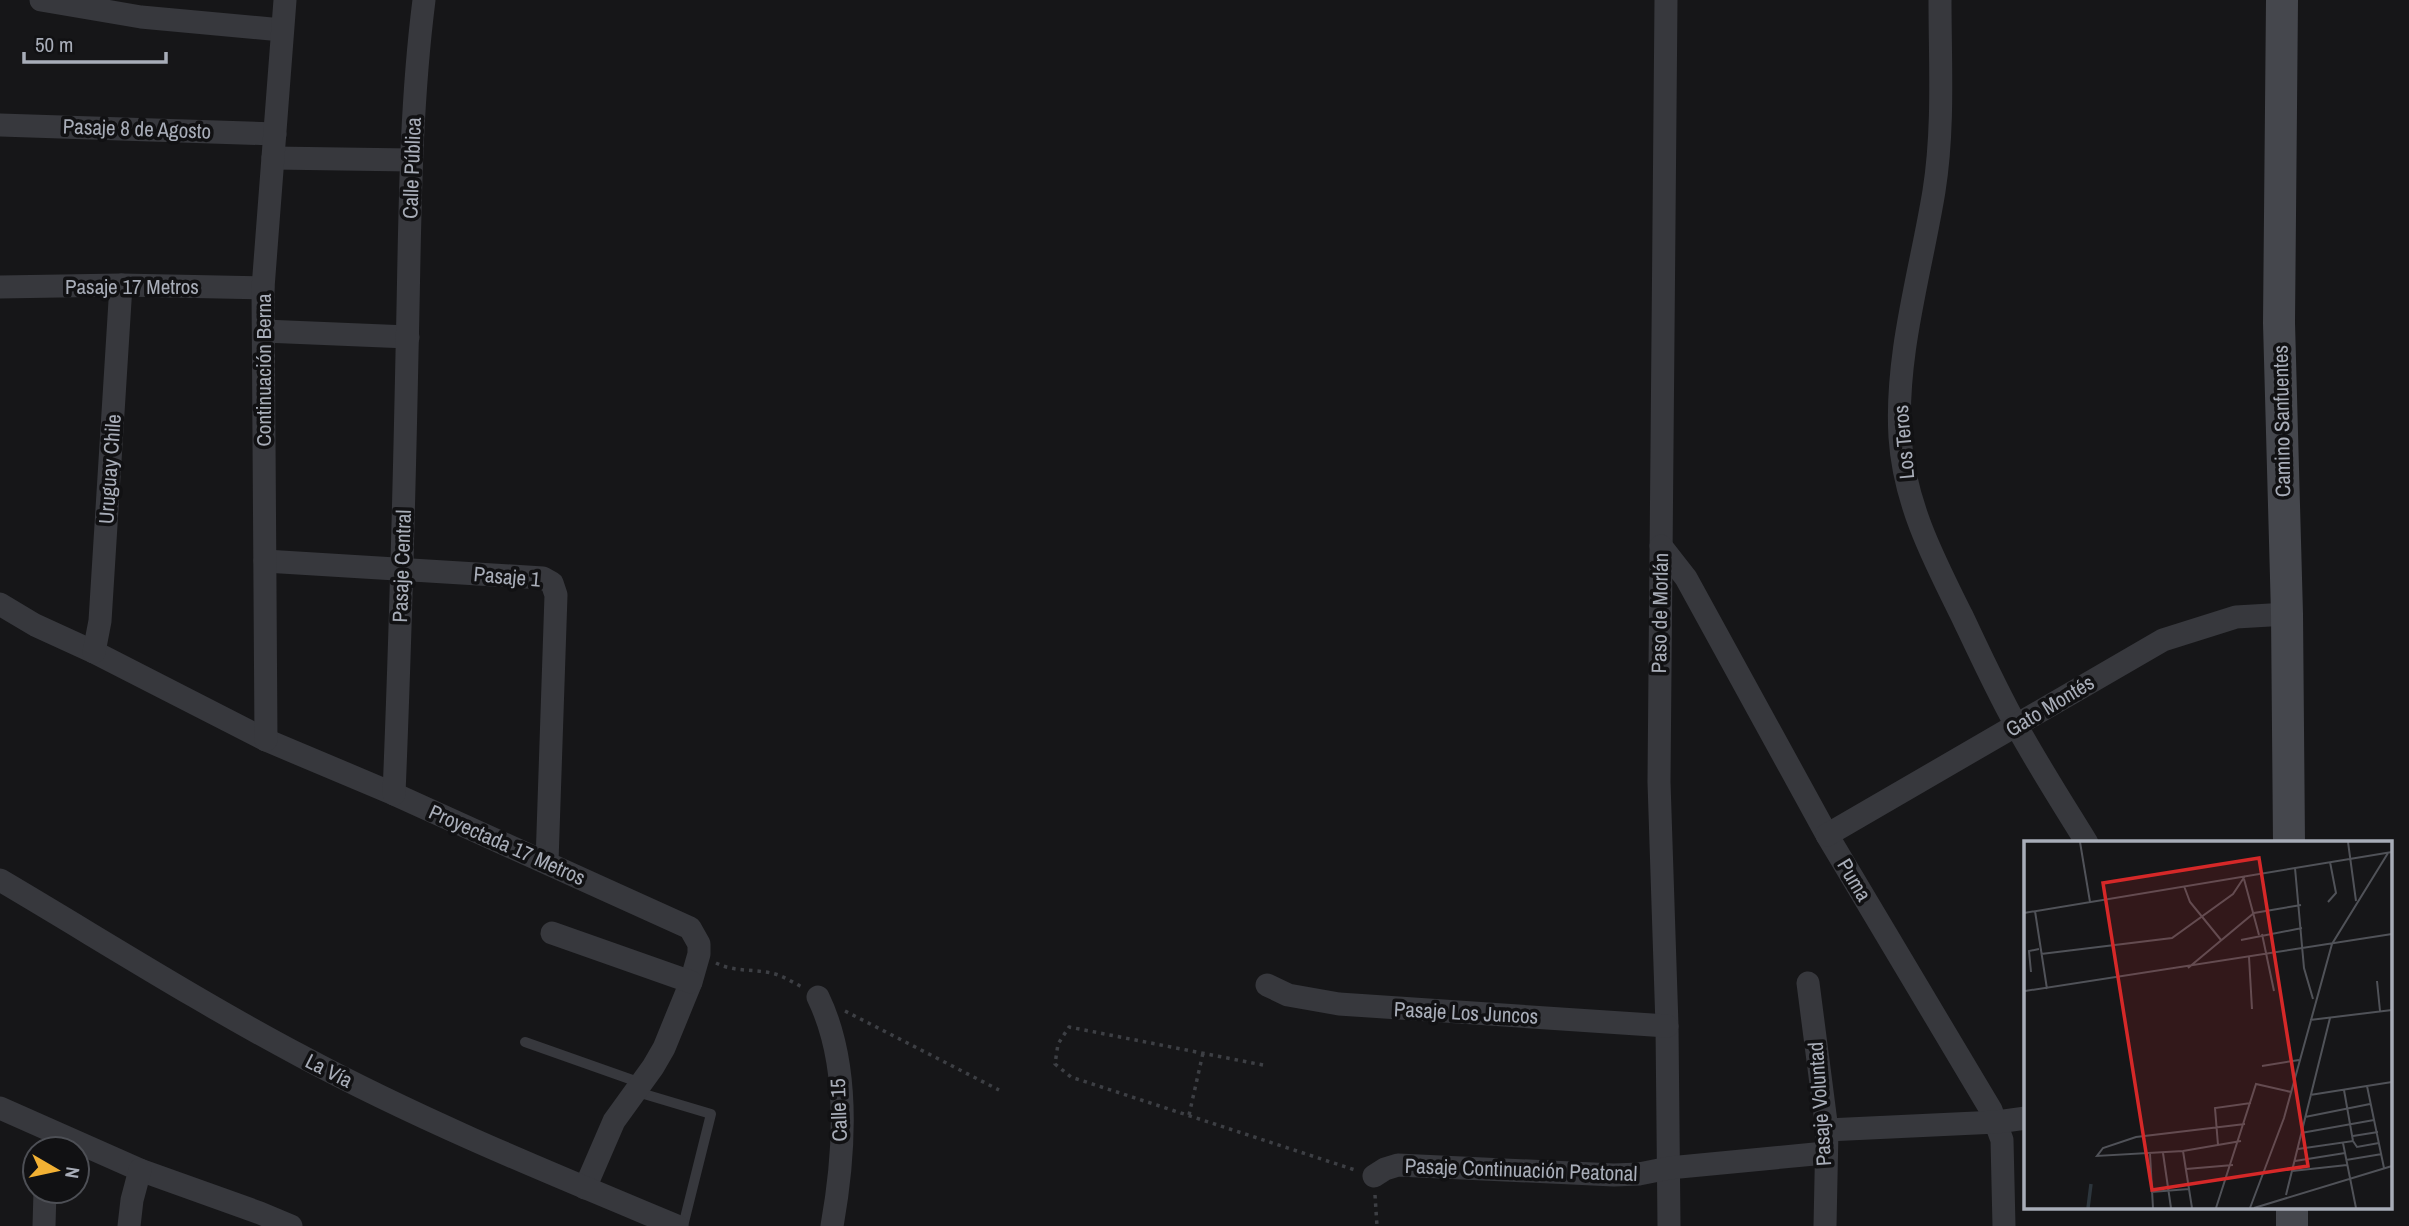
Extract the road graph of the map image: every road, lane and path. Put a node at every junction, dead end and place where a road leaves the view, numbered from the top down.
1 (41, 0) edge
2 (285, 0) edge
3 (424, 0) edge
4 (1665, 0) edge
5 (1940, 0) edge
6 (2282, 0) edge
7 (282, 30) junction
8 (0, 125) edge
9 (275, 134) junction
10 (273, 158) junction
11 (411, 160) junction
12 (121, 285) junction
13 (0, 286) edge
14 (264, 288) junction
15 (264, 331) junction
16 (408, 337) junction
17 (1661, 546) junction
18 (265, 561) junction
19 (403, 569) junction
20 (0, 604) edge
21 (2287, 614) junction
22 (94, 652) junction
23 (2016, 726) junction
24 (266, 740) junction
25 (394, 794) junction
26 (1828, 835) junction
27 (2086, 841) edge
28 (2289, 841) edge
29 (547, 862) junction
30 (0, 880) edge
31 (552, 933) dead end
32 (699, 954) junction
33 (691, 982) junction
34 (1808, 983) dead end
35 (1267, 985) dead end
36 (818, 997) junction
37 (1667, 1026) junction
38 (525, 1042) dead end
39 (1203, 1053) junction
40 (1263, 1065) dead end
41 (638, 1087) junction
42 (999, 1090) dead end
43 (0, 1108) edge
44 (1189, 1115) junction
45 (2024, 1118) edge
46 (1997, 1122) junction
47 (42, 1135) edge
48 (1826, 1141) junction
49 (91, 1154) edge
50 (1669, 1168) junction
51 (141, 1170) junction
52 (1374, 1176) junction
53 (585, 1188) junction
54 (45, 1205) edge
55 (2292, 1208) edge
56 (260, 1219) edge
57 (44, 1226) edge
58 (129, 1226) edge
59 (291, 1226) edge
60 (677, 1226) edge
61 (683, 1226) edge
62 (832, 1226) edge
63 (1377, 1226) edge
64 (1670, 1226) edge
65 (1825, 1226) edge
66 (2004, 1226) edge
67 (2292, 1226) edge

1 - 7 street
2 - 7 street, Continuación Berna
3 - 11 street, Calle Pública
4 - 17 street, Paso de Morlán
5 - 23 street, Los Teros
6 - 21 street, Camino Sanfuentes
7 - 9 street, Continuación Berna
8 - 9 street, Pasaje 8 de Agosto
9 - 10 street, Continuación Berna
10 - 11 street
10 - 14 street, Continuación Berna
11 - 16 street, Calle Pública
12 - 13 street, Pasaje 17 Metros
12 - 14 street, Pasaje 17 Metros
12 - 22 street, Uruguay Chile
14 - 15 street, Continuación Berna
15 - 16 street
15 - 18 street, Continuación Berna
16 - 19 street, Pasaje Central
17 - 26 street, Puma
17 - 37 street, Paso de Morlán
18 - 19 street, Pasaje 1
18 - 24 street, Continuación Berna
19 - 25 street, Pasaje Central
19 - 29 street, Pasaje 1
20 - 22 street, Proyectada 17 Metros
21 - 23 street, Gato Montés
21 - 28 street, Camino Sanfuentes
22 - 24 street, Proyectada 17 Metros
23 - 26 street, Gato Montés
23 - 27 street, Los Teros
24 - 25 street, Proyectada 17 Metros
25 - 29 street, Proyectada 17 Metros
26 - 46 street, Puma
29 - 32 street, Proyectada 17 Metros
30 - 53 street, La Vía
31 - 33 street
32 - 33 street
32 - 36 path
33 - 41 street
34 - 48 street, Pasaje Voluntad
35 - 37 street, Pasaje Los Juncos
36 - 42 path
36 - 62 street, Calle 15
37 - 50 street, Paso de Morlán
38 - 41 lane
39 - 40 path
39 - 44 path
39 - 44 path
41 - 53 street
41 - 61 lane
43 - 47 street
44 - 52 path
45 - 46 street, Pasaje Continuación Peatonal
46 - 48 street, Pasaje Continuación Peatonal
46 - 66 street, Puma
48 - 50 street, Pasaje Continuación Peatonal
48 - 65 street, Pasaje Voluntad
49 - 51 street
50 - 52 street, Pasaje Continuación Peatonal
50 - 64 street, Paso de Morlán
51 - 56 street
51 - 58 street
52 - 63 path
53 - 60 street, La Vía
54 - 57 street
55 - 67 street
56 - 59 street

